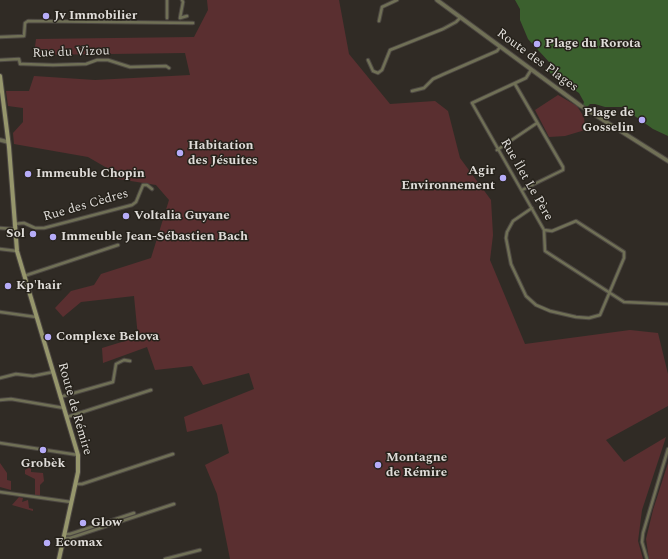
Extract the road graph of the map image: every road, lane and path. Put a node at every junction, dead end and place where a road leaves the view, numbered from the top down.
1 (167, 0) edge
2 (182, 0) edge
3 (397, 0) edge
4 (437, 0) edge
5 (187, 16) dead end
6 (167, 18) dead end
7 (460, 18) junction
8 (379, 21) dead end
9 (193, 23) dead end
10 (0, 37) edge
11 (500, 47) junction
12 (0, 60) edge
13 (368, 60) dead end
14 (169, 68) dead end
15 (532, 70) junction
16 (0, 76) edge
17 (515, 84) junction
18 (412, 91) dead end
19 (538, 123) junction
20 (0, 140) edge
21 (8, 142) junction
22 (497, 150) junction
23 (668, 161) edge
24 (152, 190) dead end
25 (522, 190) junction
26 (532, 208) junction
27 (14, 224) junction
28 (0, 228) edge
29 (14, 229) junction
30 (544, 230) junction
31 (118, 245) dead end
32 (0, 250) edge
33 (17, 250) junction
34 (24, 276) junction
35 (609, 294) junction
36 (668, 304) edge
37 (0, 312) edge
38 (36, 317) junction
39 (130, 361) dead end
40 (53, 372) junction
41 (0, 378) edge
42 (152, 390) dead end
43 (60, 397) junction
44 (0, 400) edge
45 (64, 408) junction
46 (67, 417) junction
47 (0, 443) edge
48 (668, 449) edge
49 (173, 454) dead end
50 (78, 455) junction
51 (75, 484) junction
52 (0, 492) edge
53 (71, 502) junction
54 (174, 504) dead end
55 (134, 513) dead end
56 (64, 536) junction
57 (200, 550) dead end
58 (59, 559) edge
59 (165, 559) edge
60 (647, 559) edge

1 - 6 street
2 - 5 street
3 - 8 street
4 - 7 street, Route des Plages
7 - 11 street, Route des Plages
7 - 13 street
9 - 10 street
11 - 15 street, Route des Plages
11 - 18 street
12 - 14 street, Rue du Vizou
15 - 17 street, Rue Îlet Le Père
15 - 23 street, Route des Plages
16 - 21 main road, Route de Rémire
17 - 19 street
17 - 22 street, Rue Îlet Le Père
19 - 22 street
19 - 25 street
20 - 21 street
21 - 27 main road, Route de Rémire
22 - 25 street, Rue Îlet Le Père
24 - 27 street, Rue des Cèdres
25 - 26 street, Rue Îlet Le Père
26 - 30 street, Rue Îlet Le Père
26 - 35 street
27 - 29 main road, Route de Rémire
28 - 29 street
29 - 33 main road, Route de Rémire
30 - 35 street, Rue Îlet Le Père
30 - 35 street
31 - 34 street
32 - 33 street
33 - 34 main road, Route de Rémire
34 - 38 main road, Route de Rémire
35 - 36 street, Rue Îlet Le Père
37 - 38 street
38 - 40 main road, Route de Rémire
39 - 43 street
40 - 41 street
40 - 43 main road, Route de Rémire
42 - 46 street
43 - 45 main road, Route de Rémire
44 - 45 street
45 - 46 main road, Route de Rémire
46 - 50 main road, Route de Rémire
47 - 50 street
48 - 60 street
49 - 51 street
50 - 51 main road, Route de Rémire
51 - 53 main road, Route de Rémire
52 - 53 street
53 - 56 main road, Route de Rémire
54 - 56 street
55 - 56 street
56 - 58 main road, Route de Rémire
57 - 59 street

